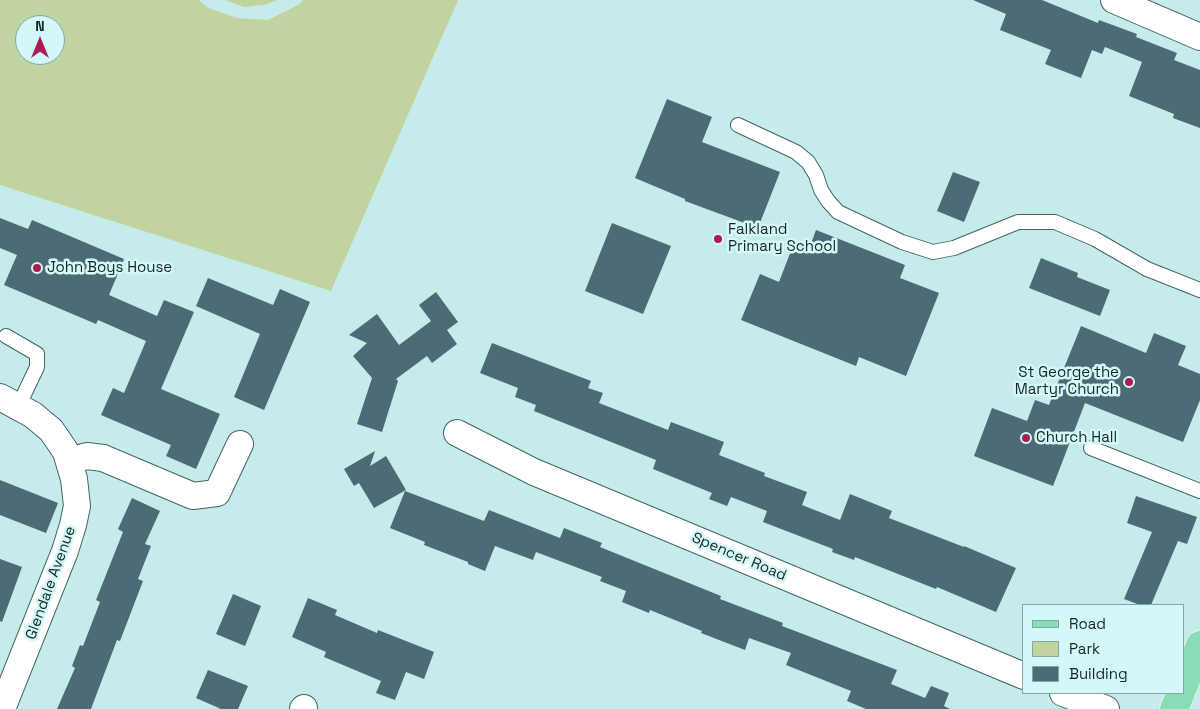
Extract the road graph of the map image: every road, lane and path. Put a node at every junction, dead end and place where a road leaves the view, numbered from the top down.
1 (1114, 0) edge
2 (1200, 37) edge
3 (738, 125) dead end
4 (1200, 290) edge
5 (6, 336) dead end
6 (9, 402) edge
7 (456, 432) dead end
8 (240, 444) dead end
9 (1091, 448) dead end
10 (69, 461) junction
11 (1200, 491) edge
12 (1200, 645) edge
13 (1022, 675) edge
14 (1185, 682) edge
15 (1066, 694) edge
16 (1181, 694) edge
17 (2, 709) edge
18 (1106, 709) edge
19 (1174, 709) edge

1 - 2 street
3 - 4 lane
5 - 6 lane
6 - 10 street, Glendale Avenue
7 - 13 street, Spencer Road
8 - 10 street
9 - 11 lane
10 - 17 street, Glendale Avenue
12 - 14 main road
15 - 18 street
16 - 19 main road

